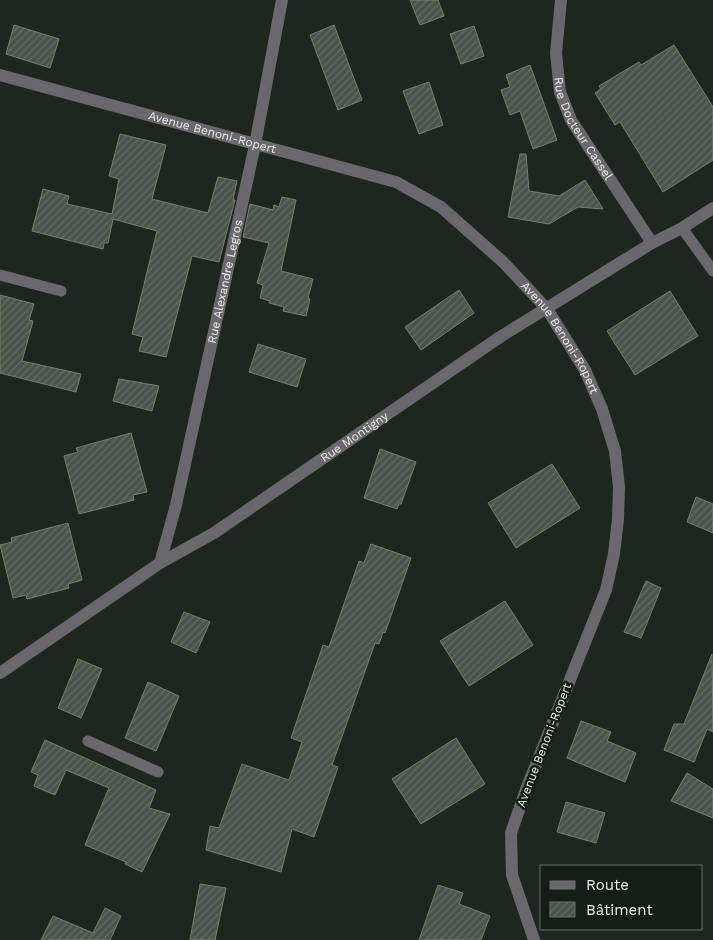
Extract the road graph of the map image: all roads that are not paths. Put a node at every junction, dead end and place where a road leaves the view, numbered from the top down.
1 (282, 0) edge
2 (561, 0) edge
3 (0, 75) edge
4 (255, 145) junction
5 (713, 208) edge
6 (682, 228) junction
7 (652, 243) junction
8 (713, 270) edge
9 (0, 275) edge
10 (61, 291) dead end
11 (547, 309) junction
12 (160, 563) junction
13 (0, 673) edge
14 (88, 741) dead end
15 (158, 772) dead end
16 (534, 940) edge

1 - 4 street, Rue Alexandre Legros
2 - 7 street, Rue Docteur Cassel
3 - 4 street, Avenue Benoni-Ropert
4 - 11 street, Avenue Benoni-Ropert
4 - 12 street, Rue Alexandre Legros
5 - 6 street, Rue Montigny
6 - 7 street, Rue Montigny
6 - 8 lane
7 - 11 street, Rue Montigny
9 - 10 lane
11 - 12 street, Rue Montigny
11 - 16 street, Avenue Benoni-Ropert
12 - 13 street, Rue Montigny
14 - 15 lane

